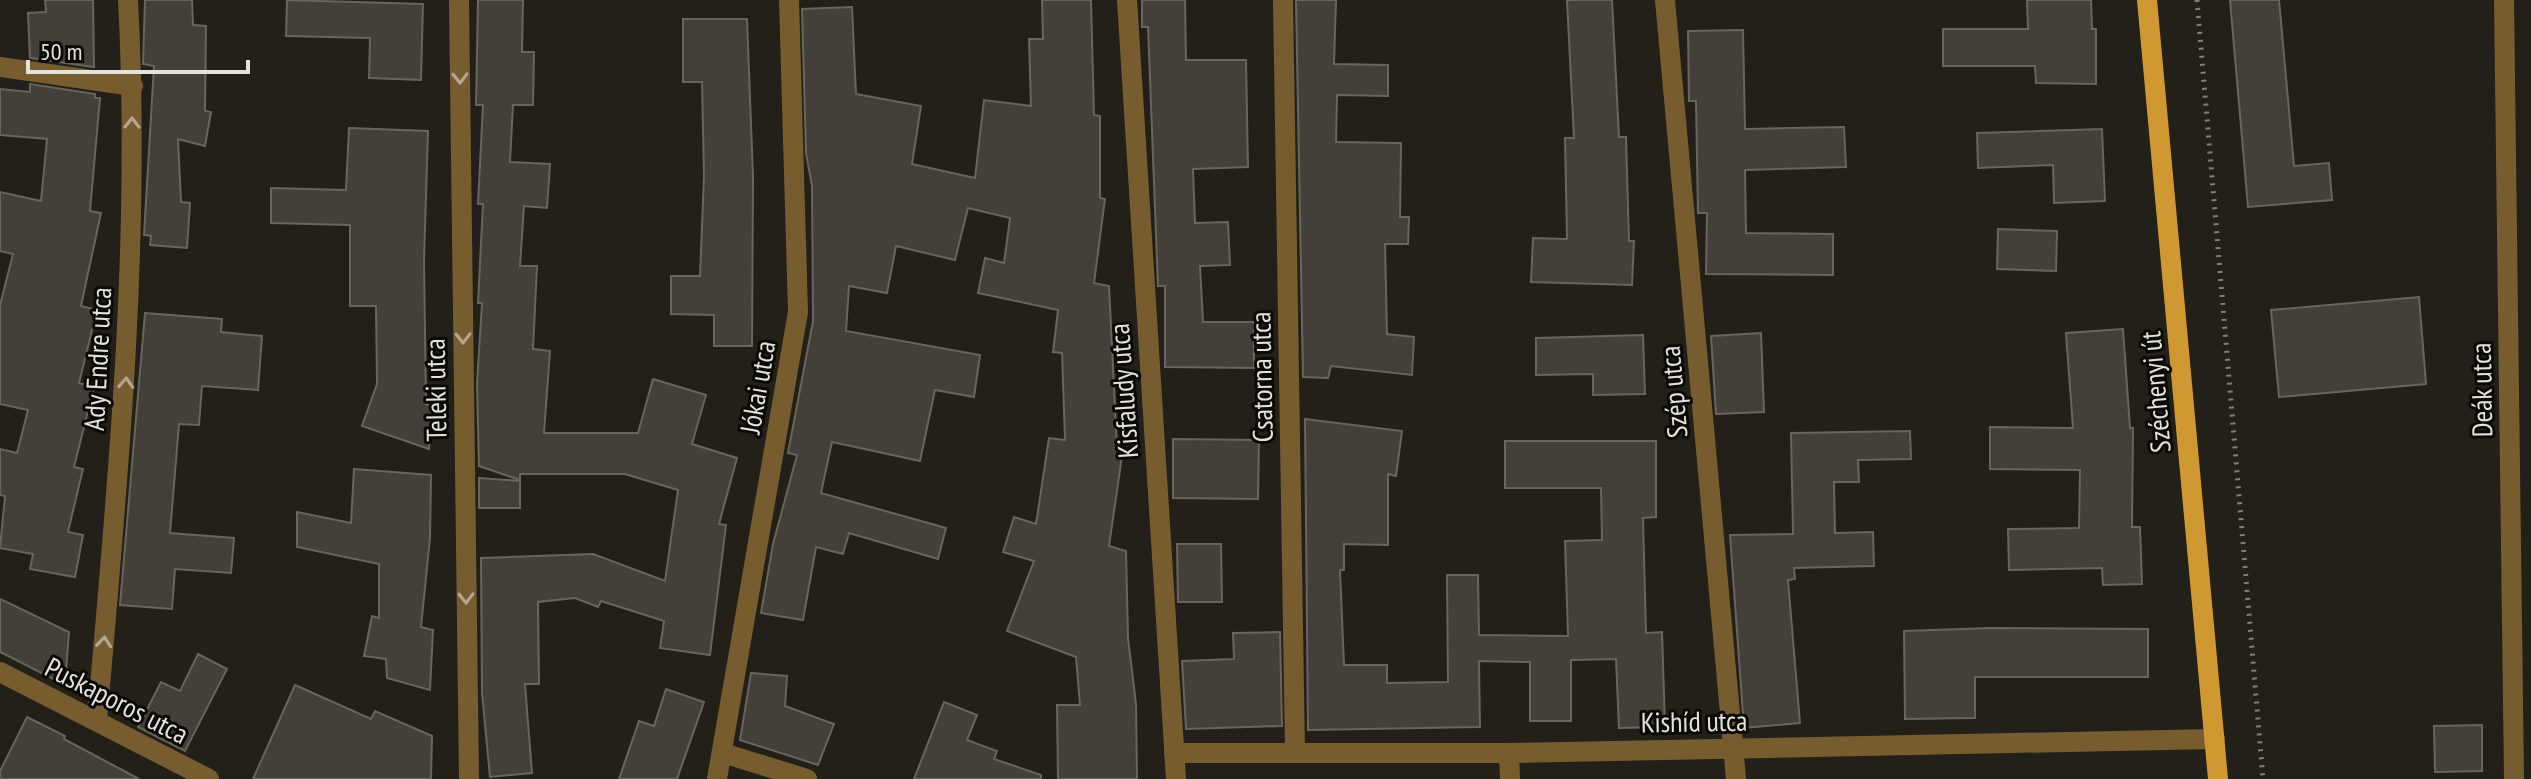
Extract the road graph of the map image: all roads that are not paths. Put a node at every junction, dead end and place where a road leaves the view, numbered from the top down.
1 (128, 0) edge
2 (459, 0) edge
3 (789, 0) edge
4 (1127, 0) edge
5 (1283, 0) edge
6 (1665, 0) edge
7 (2147, 0) edge
8 (2504, 0) edge
9 (0, 67) edge
10 (133, 86) junction
11 (0, 672) edge
12 (97, 720) junction
13 (2215, 739) junction
14 (1734, 748) junction
15 (723, 753) junction
16 (1174, 753) junction
17 (1295, 753) junction
18 (1509, 753) junction
19 (209, 779) edge
20 (469, 779) edge
21 (717, 779) edge
22 (807, 779) edge
23 (1176, 779) edge
24 (1510, 779) edge
25 (1736, 779) edge
26 (2218, 779) edge
27 (2514, 779) edge

1 - 10 street, Ady Endre utca
2 -> 20 street, Teleki utca
3 - 15 street, Jókai utca
4 - 16 street, Kisfaludy utca
5 - 17 street, Csatorna utca
6 - 14 street, Szép utca
7 - 13 main road, Széchenyi út
8 - 27 street, Deák utca
9 - 10 street
12 -> 10 street, Ady Endre utca
11 - 12 street, Puskaporos utca
12 - 19 street, Puskaporos utca
13 - 14 street, Kishíd utca
13 - 26 main road, Széchenyi út
14 - 18 street, Kishíd utca
14 - 25 street, Szép utca
15 - 21 street, Jókai utca
15 - 22 street
16 - 17 street, Kishíd utca
16 - 23 street, Kisfaludy utca
17 - 18 street, Kishíd utca
18 - 24 street

